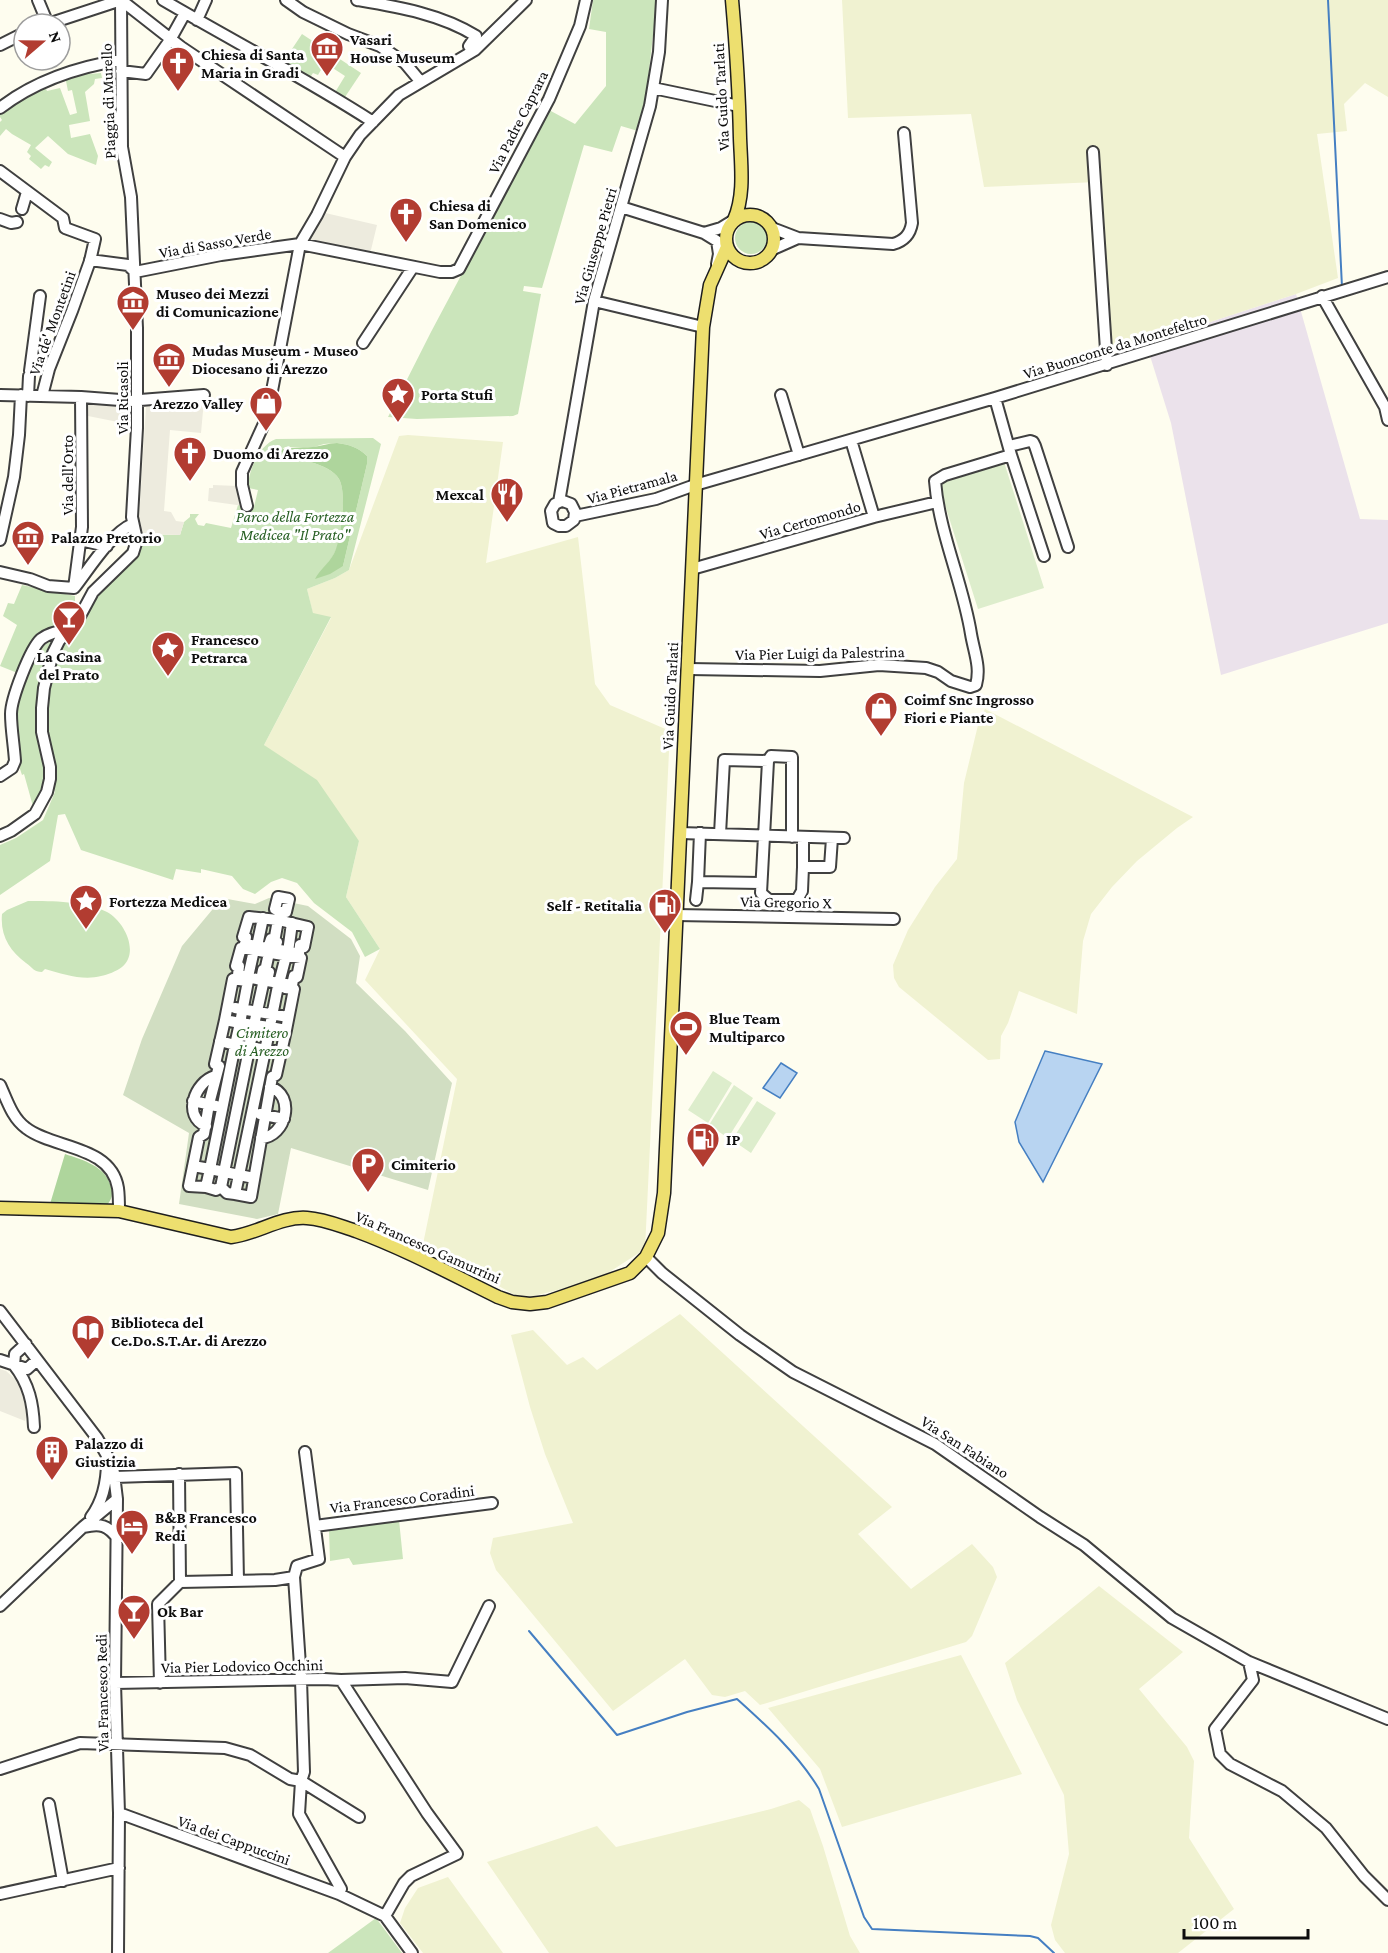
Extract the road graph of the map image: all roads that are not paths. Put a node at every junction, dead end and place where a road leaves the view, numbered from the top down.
1 (121, 0) edge
2 (163, 0) edge
3 (206, 0) edge
4 (286, 0) edge
5 (357, 0) edge
6 (526, 0) edge
7 (586, 0) edge
8 (663, 0) edge
9 (732, 0) edge
10 (185, 13) junction
11 (72, 16) edge
12 (197, 20) junction
13 (170, 39) junction
14 (467, 55) junction
15 (121, 66) junction
16 (420, 81) junction
17 (653, 88) junction
18 (740, 106) junction
19 (0, 108) edge
20 (373, 122) junction
21 (904, 133) dead end
22 (1093, 152) dead end
23 (345, 157) junction
24 (0, 171) edge
25 (27, 192) junction
26 (741, 192) junction
27 (621, 207) junction
28 (22, 209) dead end
29 (757, 215) junction
30 (0, 219) edge
31 (734, 220) junction
32 (17, 222) dead end
33 (772, 228) junction
34 (704, 233) junction
35 (798, 238) junction
36 (300, 244) junction
37 (722, 244) junction
38 (771, 250) junction
39 (370, 258) joint
40 (90, 260) junction
41 (740, 260) junction
42 (413, 267) junction
43 (716, 270) junction
44 (135, 272) junction
45 (1388, 277) edge
46 (40, 296) dead end
47 (1322, 296) junction
48 (594, 301) junction
49 (703, 327) junction
50 (363, 343) dead end
51 (1107, 365) junction
52 (781, 394) dead end
53 (0, 395) edge
54 (204, 395) dead end
55 (24, 396) junction
56 (42, 396) junction
57 (81, 397) junction
58 (995, 399) junction
59 (1386, 406) edge
60 (1388, 420) edge
61 (851, 440) junction
62 (1010, 450) junction
63 (799, 455) junction
64 (695, 485) junction
65 (559, 502) junction
66 (937, 502) junction
67 (247, 507) dead end
68 (575, 516) junction
69 (874, 517) junction
70 (133, 524) junction
71 (0, 540) edge
72 (80, 540) junction
73 (107, 546) junction
74 (1068, 547) dead end
75 (1044, 556) dead end
76 (692, 569) junction
77 (0, 572) edge
78 (75, 588) junction
79 (68, 630) junction
80 (688, 669) junction
81 (768, 761) junction
82 (0, 776) edge
83 (681, 833) junction
84 (700, 833) junction
85 (720, 834) junction
86 (0, 836) edge
87 (764, 836) junction
88 (797, 837) junction
89 (832, 838) junction
90 (844, 838) dead end
91 (802, 867) junction
92 (698, 882) junction
93 (762, 883) junction
94 (696, 900) dead end
95 (676, 915) junction
96 (280, 916) junction
97 (894, 919) dead end
98 (292, 923) junction
99 (274, 940) junction
100 (256, 948) junction
101 (269, 953) junction
102 (287, 954) junction
103 (675, 954) junction
104 (266, 971) junction
105 (248, 979) junction
106 (263, 984) junction
107 (279, 985) junction
108 (673, 993) junction
109 (227, 1006) junction
110 (242, 1009) junction
111 (257, 1011) junction
112 (273, 1015) junction
113 (288, 1017) junction
114 (225, 1020) junction
115 (240, 1023) junction
116 (254, 1025) junction
117 (270, 1028) junction
118 (286, 1030) junction
119 (220, 1041) junction
120 (236, 1045) junction
121 (250, 1047) junction
122 (265, 1049) junction
123 (677, 1050) junction
124 (281, 1052) junction
125 (216, 1076) junction
126 (228, 1083) junction
127 (258, 1083) junction
128 (0, 1085) edge
129 (242, 1086) junction
130 (271, 1086) junction
131 (256, 1095) junction
132 (194, 1101) junction
133 (209, 1104) junction
134 (223, 1107) junction
135 (237, 1110) junction
136 (252, 1113) junction
137 (265, 1115) junction
138 (284, 1119) junction
139 (667, 1126) junction
140 (205, 1130) junction
141 (216, 1138) junction
142 (231, 1140) junction
143 (261, 1141) junction
144 (246, 1143) junction
145 (193, 1166) junction
146 (210, 1169) junction
147 (224, 1172) junction
148 (239, 1175) junction
149 (254, 1178) junction
150 (206, 1187) junction
151 (221, 1187) junction
152 (235, 1194) junction
153 (0, 1208) edge
154 (119, 1211) junction
155 (646, 1257) junction
156 (0, 1311) edge
157 (26, 1344) junction
158 (0, 1360) edge
159 (38, 1360) junction
160 (14, 1365) junction
161 (34, 1427) dead end
162 (306, 1452) dead end
163 (108, 1455) junction
164 (179, 1474) junction
165 (115, 1477) junction
166 (117, 1499) junction
167 (492, 1503) dead end
168 (315, 1526) junction
169 (84, 1527) junction
170 (118, 1539) junction
171 (294, 1577) junction
172 (238, 1581) junction
173 (180, 1582) junction
174 (0, 1605) edge
175 (489, 1606) dead end
176 (1249, 1662) junction
177 (301, 1680) junction
178 (341, 1680) junction
179 (115, 1683) junction
180 (160, 1683) junction
181 (1388, 1719) edge
182 (117, 1744) junction
183 (0, 1769) edge
184 (301, 1781) junction
185 (49, 1804) dead end
186 (119, 1813) junction
187 (360, 1817) dead end
188 (119, 1868) junction
189 (63, 1881) junction
190 (0, 1894) edge
191 (339, 1894) junction
192 (1388, 1900) edge
193 (385, 1916) junction
194 (118, 1953) edge
195 (412, 1953) edge

1 - 11 street
1 - 13 street
1 - 15 street, Piaggia di Murello
2 - 10 street
3 - 12 street
4 - 16 street
5 - 14 street
6 - 14 street
7 - 42 street, Via Padre Caprara
8 - 17 street, Via Giuseppe Pietri
9 - 18 main road, Via Guido Tarlati
10 - 12 street
10 - 13 street
12 - 20 street
13 - 15 street
13 - 23 street
14 - 16 street
15 - 19 street
15 - 44 street, Piaggia di Murello
16 - 20 street
17 - 18 street
17 - 27 street, Via Giuseppe Pietri
18 - 26 main road, Via Guido Tarlati
20 - 23 street
21 - 35 street
22 - 51 street
23 - 36 street
24 - 25 street
25 - 28 street
25 - 40 street
26 - 29 main road
26 - 31 main road, Via Guido Tarlati
27 - 34 street
27 - 48 street, Via Giuseppe Pietri
29 - 31 main road
29 - 33 main road
30 - 32 street
31 - 34 street
31 - 37 main road
33 - 35 street
33 - 38 main road
34 - 37 street
35 - 38 street
36 - 39 street, Via di Sasso Verde
36 - 44 street, Via di Sasso Verde
36 - 67 street
37 - 41 main road
37 - 43 main road, Via Guido Tarlati
38 - 41 main road
39 - 42 street, Via Padre Caprara
40 - 44 street
40 - 56 street, Via de' Montetini
41 - 43 main road
42 - 50 street
43 - 49 main road, Via Guido Tarlati
44 - 70 street, Via Ricasoli
45 - 47 street, Via Buonconte da Montefeltro
46 - 55 street
47 - 51 street, Via Buonconte da Montefeltro
47 - 59 street
48 - 49 street
48 - 65 street, Via Giuseppe Pietri
49 - 64 main road, Via Guido Tarlati
51 - 58 street, Via Buonconte da Montefeltro
52 - 63 street
53 - 55 street
54 - 57 street
55 - 56 street
55 - 71 street
56 - 57 street
57 - 72 street, Via dell'Orto
58 - 61 street, Via Buonconte da Montefeltro
58 - 62 street
59 - 60 street
61 - 63 street, Via Buonconte da Montefeltro
61 - 69 street
62 - 66 street
62 - 74 street
62 - 75 street
63 - 64 street, Via Buonconte da Montefeltro
64 - 68 street, Via Pietramala
64 - 76 main road, Via Guido Tarlati
65 - 68 street
65 - 68 street, Via Giuseppe Pietri
66 - 69 street, Via Certomondo
66 - 80 street, Via Pier Luigi da Palestrina
69 - 76 street, Via Certomondo
70 - 73 street
70 - 79 street, Via Ricasoli
72 - 73 street
72 - 78 street, Via dell'Orto
73 - 78 street
76 - 80 main road, Via Guido Tarlati
77 - 78 street
79 - 82 street
79 - 86 street, Via Ricasoli
80 - 83 main road, Via Guido Tarlati
81 - 85 street
81 - 87 street
81 - 88 street
83 - 84 street
83 - 95 main road, Via Guido Tarlati
84 - 85 street
84 - 92 street
85 - 87 street
87 - 88 street
87 - 93 street
88 - 89 street
88 - 91 street
89 - 90 street
89 - 91 street
91 - 93 street
92 - 93 street
92 - 94 street
95 - 97 street, Via Gregorio X
95 - 103 main road, Via Guido Tarlati
96 - 98 street
96 - 99 street
96 - 100 street
98 - 102 street
98 - 102 street
99 - 100 street
99 - 102 street
100 - 101 street
100 - 105 street
101 - 102 street
101 - 104 street
102 - 107 street
103 - 108 main road, Via Guido Tarlati
103 - 123 main road
104 - 105 street
104 - 107 street
105 - 106 street
105 - 109 street
105 - 110 street
106 - 107 street
106 - 111 street
107 - 112 street
107 - 113 street
108 - 123 main road
108 - 139 main road, Via Guido Tarlati
109 - 110 street
109 - 114 street
110 - 111 street
110 - 115 street
111 - 112 street
111 - 116 street
112 - 113 street
112 - 117 street
113 - 118 street
114 - 115 street
114 - 119 street
115 - 116 street
115 - 120 street
116 - 117 street
116 - 121 street
117 - 118 street
117 - 122 street
118 - 124 street
119 - 120 street
119 - 125 street
120 - 121 street
120 - 126 street
121 - 122 street
121 - 129 street
122 - 124 street
122 - 127 street
123 - 139 main road
124 - 130 street
125 - 126 street
125 - 132 street
125 - 133 street
126 - 129 street
126 - 134 street
127 - 129 street
127 - 130 street
127 - 131 street
128 - 154 street
129 - 131 street
129 - 135 street
130 - 137 street
130 - 138 street
131 - 136 street
132 - 133 street
132 - 140 street
133 - 134 street
133 - 140 street
134 - 135 street
134 - 141 street
135 - 136 street
135 - 142 street
136 - 137 street
136 - 144 street
137 - 138 street
137 - 143 street
138 - 143 street
139 - 155 main road
140 - 141 street
140 - 145 street
141 - 142 street
141 - 146 street
142 - 144 street
142 - 147 street
143 - 144 street
143 - 149 street
144 - 148 street
145 - 146 street
145 - 150 street
146 - 147 street
146 - 150 street
147 - 148 street
147 - 151 street
148 - 149 street
148 - 152 street
149 - 152 street
150 - 151 street
151 - 152 street
153 - 154 main road, Via Francesco Gamurrini
154 - 155 main road, Via Francesco Gamurrini
155 - 176 street, Via San Fabiano
156 - 157 street, Via Francesco Redi
157 - 159 street, Via Francesco Redi
157 - 160 street
158 - 160 street
159 - 160 street
159 - 163 street, Via Francesco Redi
160 - 161 street
162 - 168 street, Via Francesco Coradini
163 - 165 street, Via Francesco Redi
163 - 169 street
164 - 165 street
164 - 172 street
164 - 173 street
165 - 166 street, Via Francesco Redi
166 - 169 street
166 - 170 street, Via Francesco Redi
167 - 168 street, Via Francesco Coradini
168 - 171 street, Via Francesco Coradini
169 - 170 street
169 - 174 street
170 - 179 street, Via Francesco Redi
171 - 172 street
171 - 177 street
172 - 173 street
173 - 180 street
175 - 178 street
176 - 181 street, Via San Fabiano
176 - 192 street
177 - 178 street, Via Pier Lodovico Occhini
177 - 180 street, Via Pier Lodovico Occhini
177 - 184 street
178 - 193 street, Via Pier Lodovico Occhini
179 - 180 street, Via Pier Lodovico Occhini
179 - 182 street, Via Francesco Redi
182 - 183 street
182 - 184 street
182 - 186 street, Via Francesco Redi
184 - 187 street
184 - 191 street, Via dei Cappuccini
185 - 189 street
186 - 188 street, Via Francesco Redi
186 - 191 street, Via dei Cappuccini
188 - 189 street
188 - 194 street, Via Francesco Redi
189 - 190 street
191 - 193 street, Via dei Cappuccini
193 - 195 street, Via dei Cappuccini

